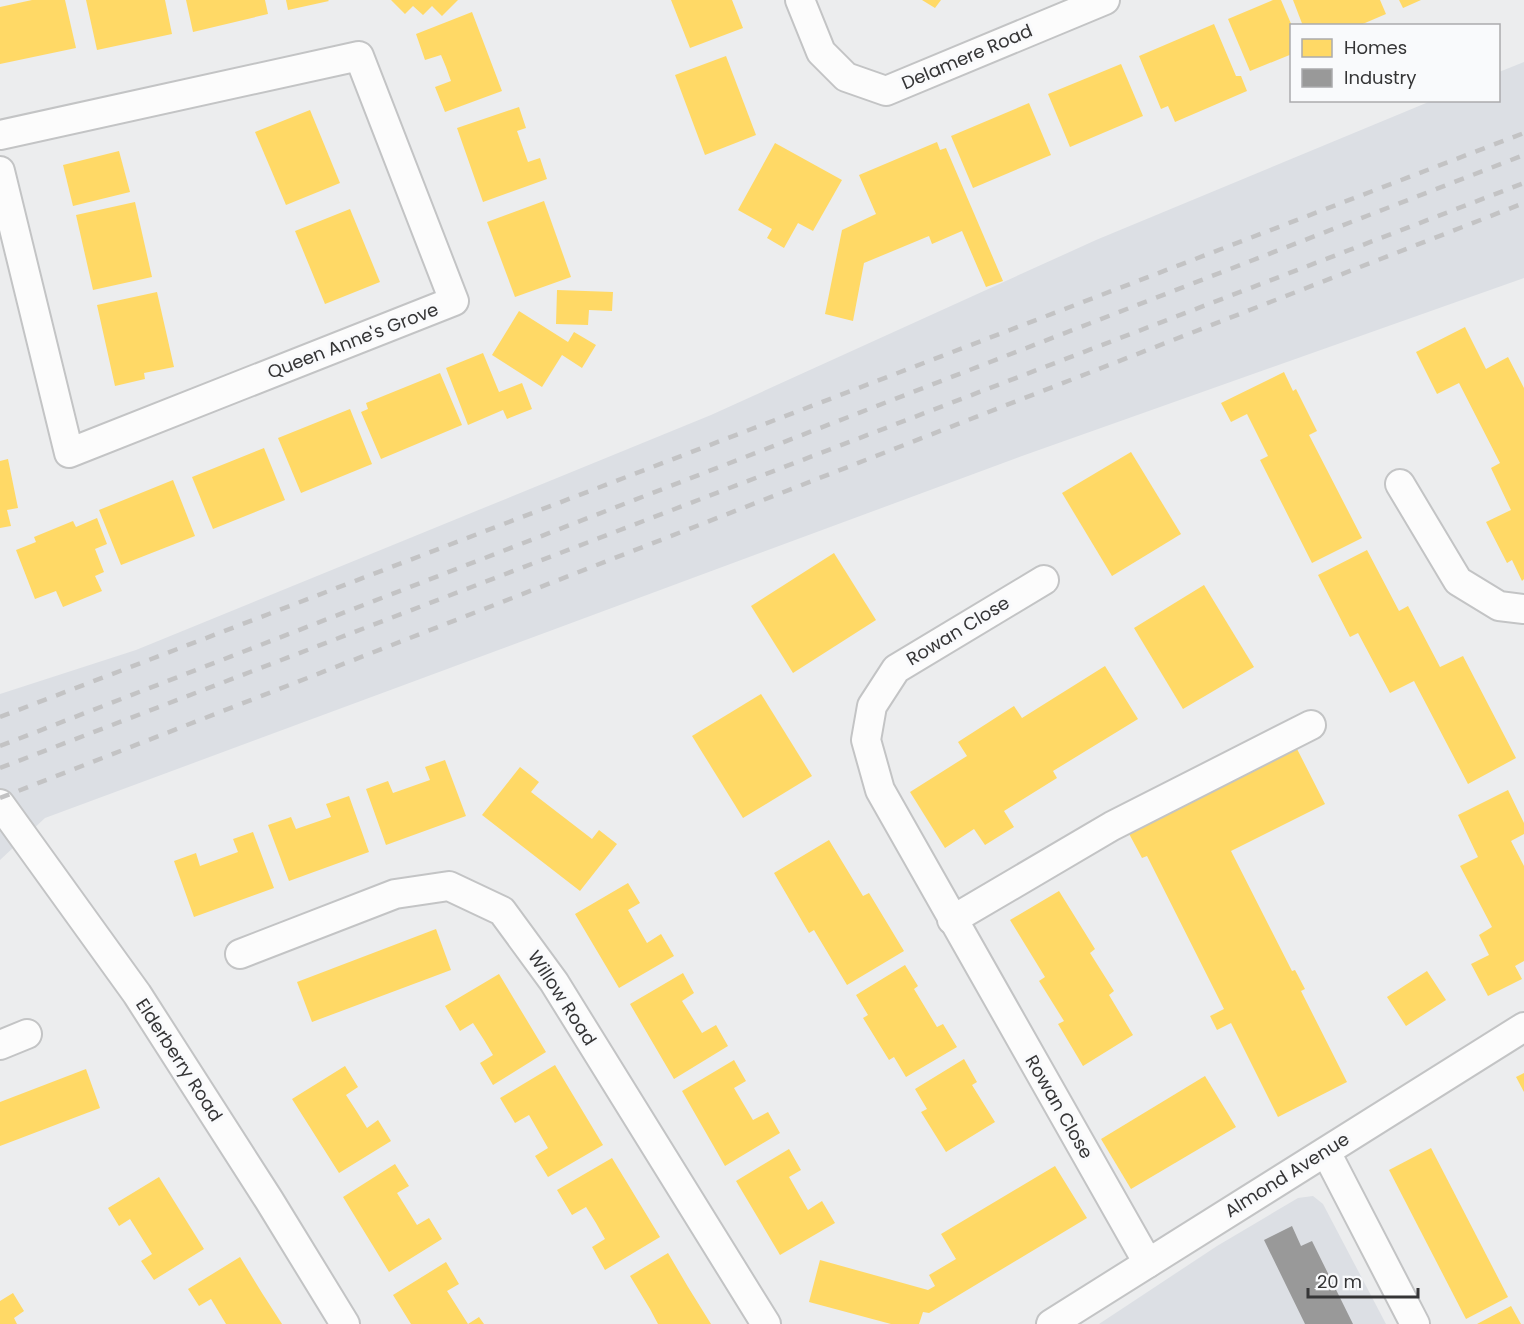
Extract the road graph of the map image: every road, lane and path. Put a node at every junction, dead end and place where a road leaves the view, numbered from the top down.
1 (800, 0) edge
2 (1105, 0) edge
3 (0, 135) edge
4 (0, 171) edge
5 (1400, 484) dead end
6 (1044, 580) dead end
7 (1524, 609) edge
8 (1311, 725) dead end
9 (0, 804) edge
10 (952, 920) junction
11 (240, 954) dead end
12 (1524, 1027) edge
13 (27, 1034) dead end
14 (0, 1045) edge
15 (1326, 1152) junction
16 (1148, 1263) junction
17 (345, 1324) edge
18 (765, 1324) edge
19 (1051, 1324) edge
20 (1414, 1324) edge

1 - 2 street, Delamere Road
3 - 4 street, Queen Anne's Grove
5 - 7 street
6 - 10 street, Rowan Close
8 - 10 street
9 - 17 street, Elderberry Road
10 - 16 street, Rowan Close
11 - 18 street, Willow Road
12 - 15 street, Almond Avenue
13 - 14 street
15 - 16 street, Almond Avenue
15 - 20 street
16 - 19 street, Almond Avenue

